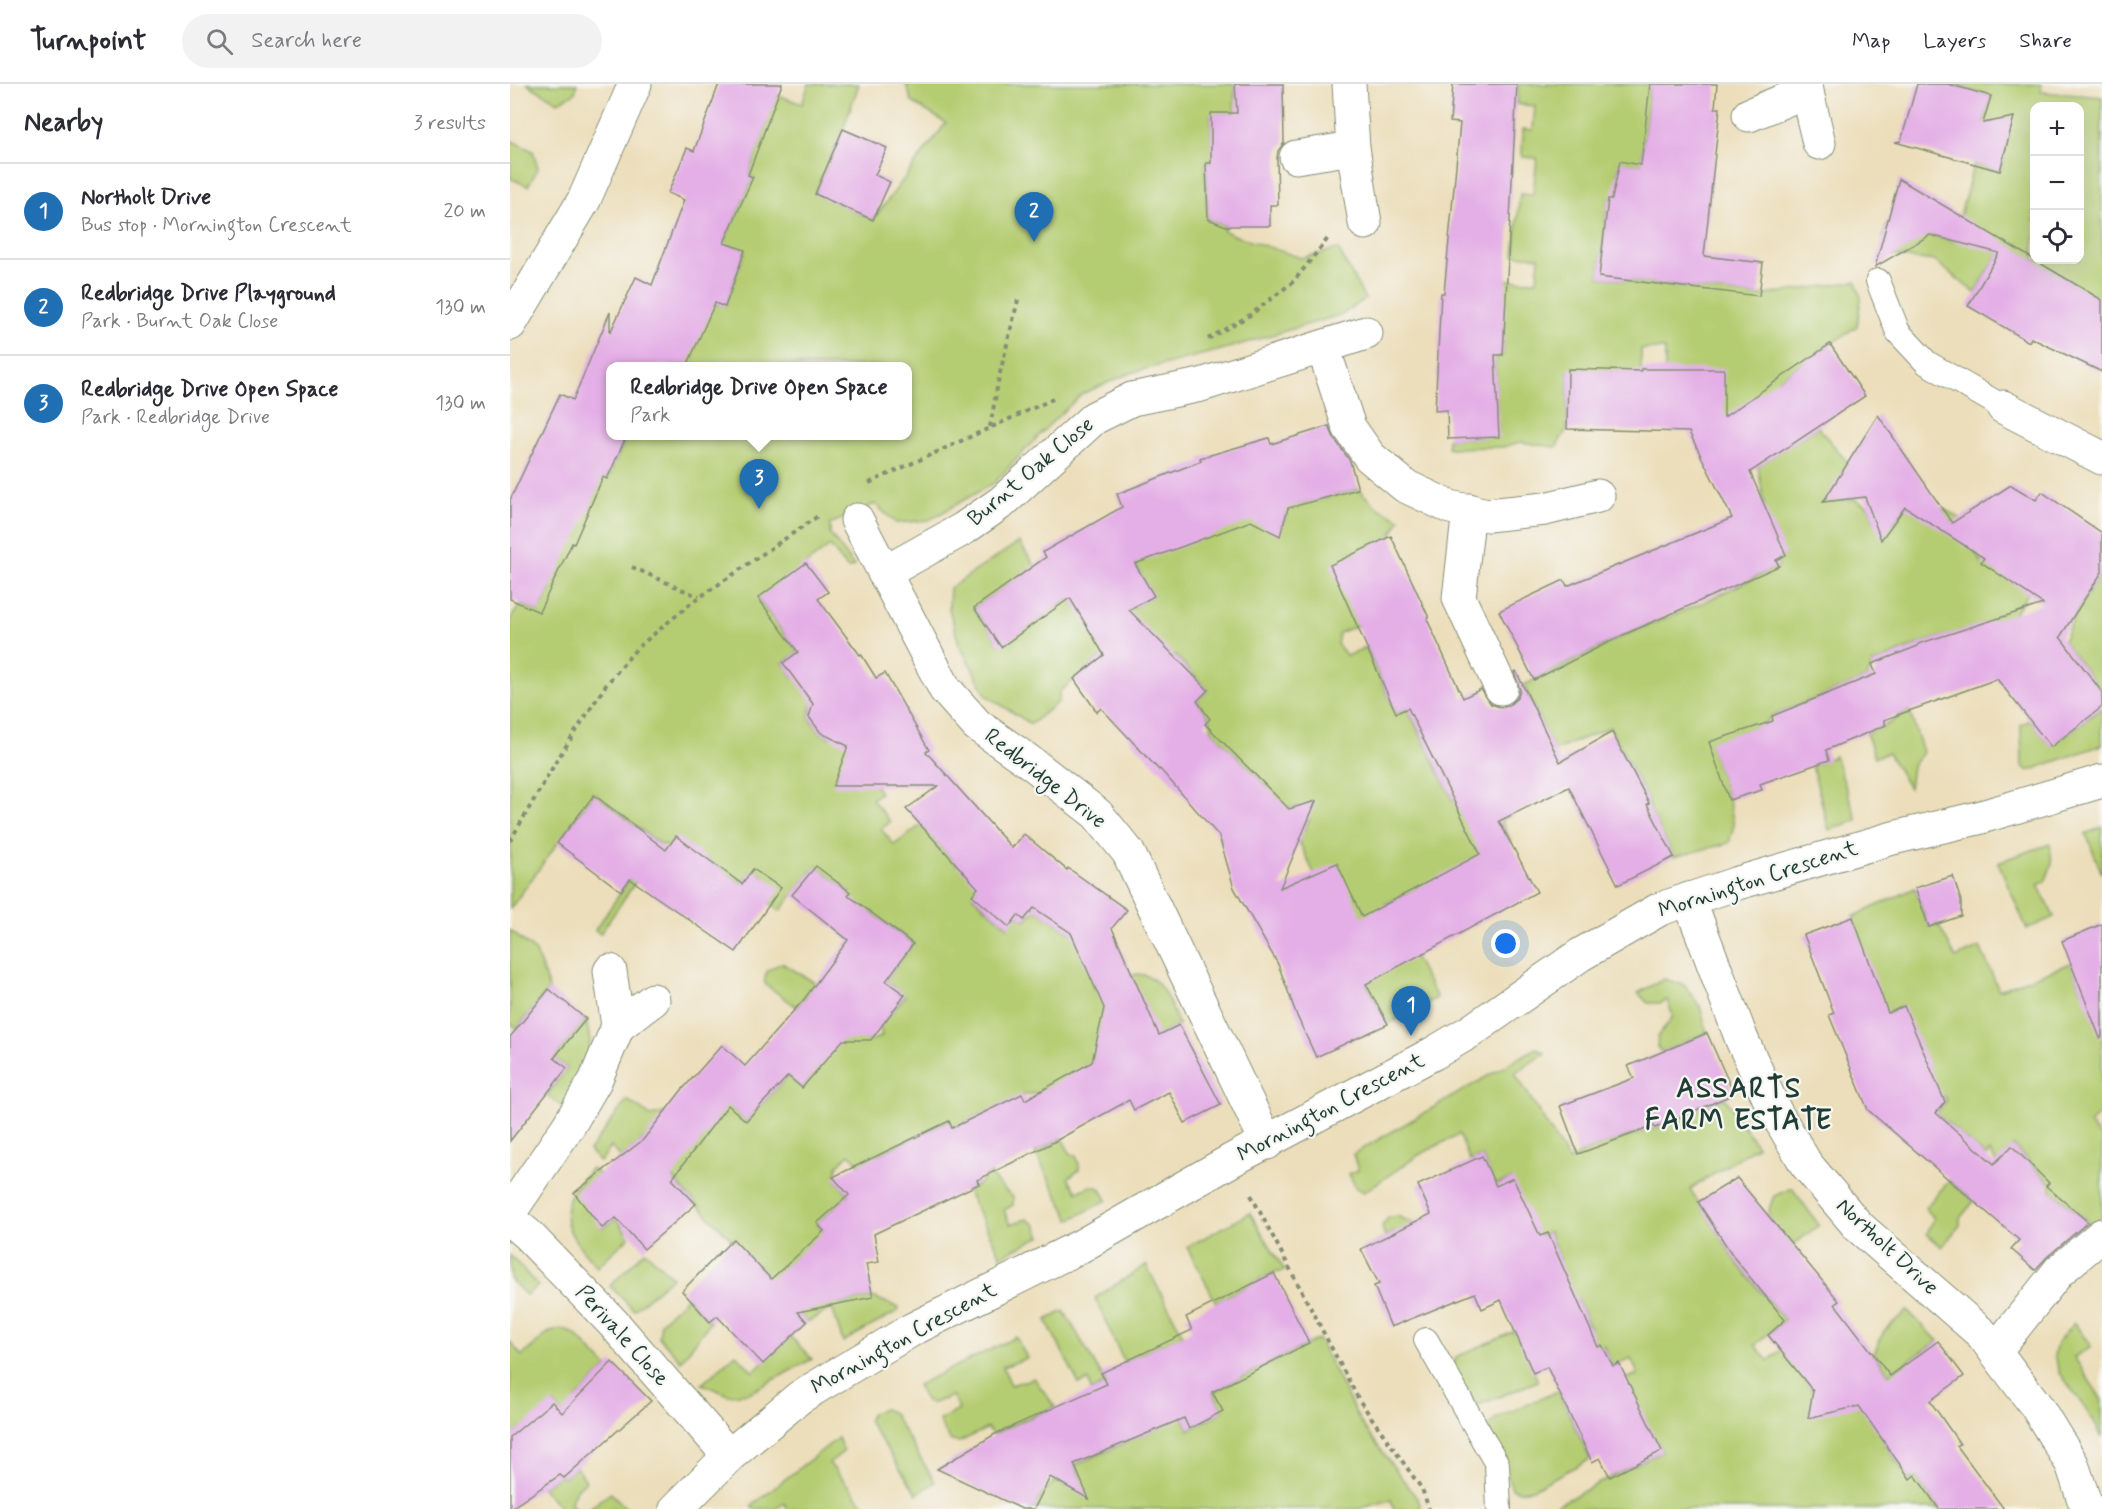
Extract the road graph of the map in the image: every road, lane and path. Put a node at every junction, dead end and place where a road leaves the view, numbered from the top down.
1 (635, 84) edge
2 (1349, 84) edge
3 (1806, 87) edge
4 (1749, 115) dead end
5 (1819, 142) dead end
6 (1353, 148) junction
7 (1296, 157) dead end
8 (1365, 224) joint
9 (1878, 281) dead end
10 (1018, 300) dead end
11 (510, 324) edge
12 (1366, 333) dead end
13 (1205, 340) dead end
14 (1323, 347) junction
15 (1055, 398) dead end
16 (2003, 407) joint
17 (990, 428) junction
18 (2100, 450) edge
19 (863, 486) dead end
20 (1598, 496) dead end
21 (1469, 510) junction
22 (822, 513) dead end
23 (857, 520) dead end
24 (632, 567) dead end
25 (884, 573) junction
26 (699, 598) junction
27 (1501, 688) dead end
28 (2102, 781) edge
29 (510, 841) edge
30 (1689, 899) junction
31 (610, 970) dead end
32 (653, 1000) dead end
33 (618, 1026) junction
34 (1267, 1143) junction
35 (1232, 1160) junction
36 (510, 1212) edge
37 (510, 1220) edge
38 (2102, 1235) edge
39 (1426, 1340) dead end
40 (1995, 1351) junction
41 (729, 1456) junction
42 (676, 1509) edge
43 (1429, 1509) edge
44 (1499, 1509) edge
45 (2087, 1509) edge

1 - 11 street
2 - 6 street
3 - 4 street
3 - 5 street
6 - 7 street
6 - 8 street
8 - 13 path
9 - 16 lane
10 - 17 path
12 - 14 street, Burnt Oak Close
14 - 21 street
14 - 25 street, Burnt Oak Close
15 - 17 path
16 - 18 street
17 - 19 path
20 - 21 street
21 - 27 street
22 - 26 path
23 - 25 street, Redbridge Drive
24 - 26 path
25 - 34 street, Redbridge Drive
26 - 29 path
28 - 30 street, Mornington Crescent
30 - 34 street, Mornington Crescent
30 - 40 street, Northolt Drive
31 - 33 street
32 - 33 street
33 - 36 street
34 - 35 street, Mornington Crescent
35 - 41 street, Mornington Crescent
35 - 43 path
37 - 41 street, Perivale Close
38 - 40 street
39 - 44 lane
40 - 45 street, Northolt Drive
41 - 42 street, Mornington Crescent

